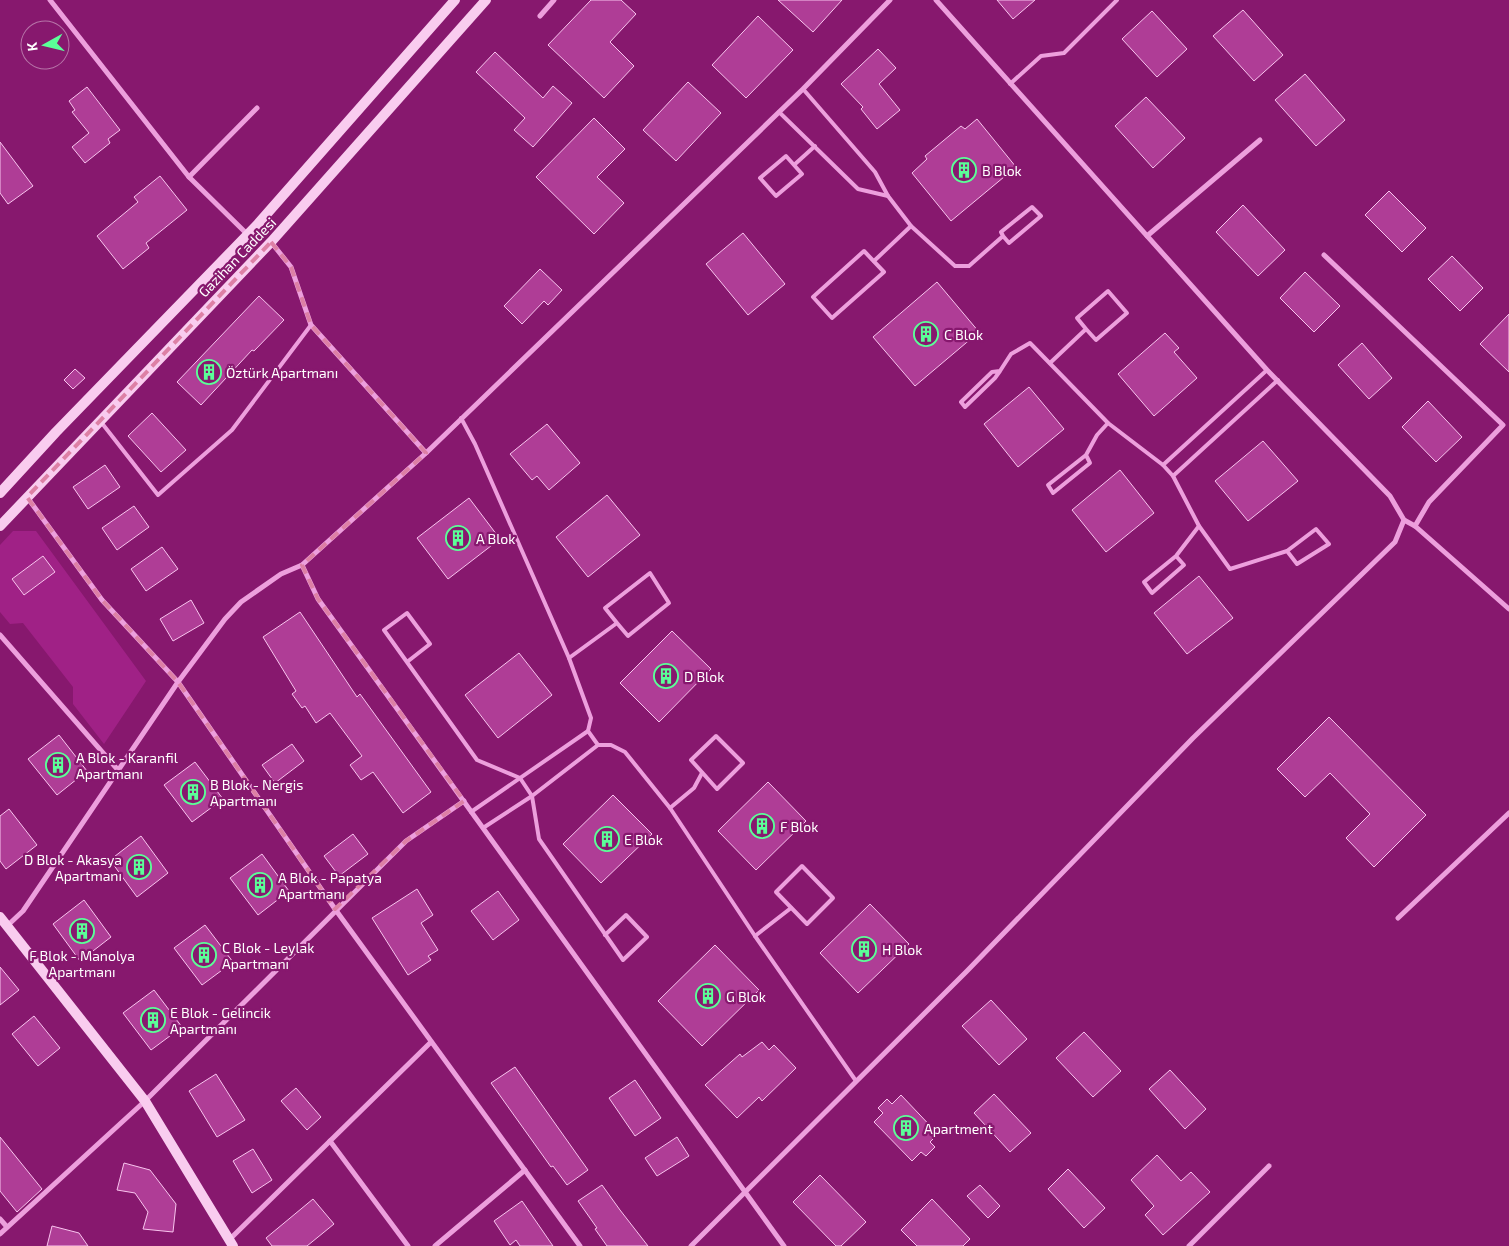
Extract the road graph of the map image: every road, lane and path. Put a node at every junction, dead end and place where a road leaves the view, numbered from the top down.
1 (50, 0) edge
2 (455, 0) edge
3 (486, 0) edge
4 (554, 0) edge
5 (890, 0) edge
6 (936, 0) edge
7 (1117, 0) edge
8 (540, 16) dead end
9 (1010, 84) junction
10 (803, 89) junction
11 (257, 108) dead end
12 (779, 112) junction
13 (1260, 140) dead end
14 (815, 146) junction
15 (794, 165) junction
16 (189, 177) junction
17 (888, 196) junction
18 (911, 226) junction
19 (248, 235) junction
20 (1003, 236) junction
21 (1147, 236) junction
22 (271, 242) junction
23 (1324, 255) dead end
24 (874, 261) junction
25 (311, 325) junction
26 (1086, 329) junction
27 (1050, 363) junction
28 (1267, 370) junction
29 (1000, 371) junction
30 (1278, 380) junction
31 (461, 417) junction
32 (99, 420) junction
33 (1108, 423) junction
34 (426, 453) junction
35 (1086, 455) junction
36 (1163, 465) junction
37 (1173, 476) junction
38 (0, 493) edge
39 (27, 497) junction
40 (1404, 520) junction
41 (0, 526) edge
42 (1198, 526) junction
43 (1416, 526) junction
44 (1287, 551) junction
45 (1176, 556) junction
46 (302, 565) junction
47 (1509, 609) edge
48 (616, 623) junction
49 (0, 635) edge
50 (569, 658) junction
51 (406, 662) junction
52 (178, 682) junction
53 (588, 731) junction
54 (598, 745) junction
55 (118, 770) junction
56 (702, 773) junction
57 (520, 778) junction
58 (532, 796) junction
59 (464, 801) junction
60 (670, 808) junction
61 (471, 812) junction
62 (1509, 813) edge
63 (483, 828) junction
64 (791, 908) junction
65 (335, 909) junction
66 (0, 917) edge
67 (1398, 918) dead end
68 (7, 926) junction
69 (605, 935) junction
70 (755, 936) junction
71 (431, 1042) junction
72 (856, 1081) junction
73 (146, 1101) junction
74 (330, 1140) junction
75 (1269, 1166) dead end
76 (525, 1170) junction
77 (744, 1192) junction
78 (0, 1219) edge
79 (7, 1226) junction
80 (0, 1234) edge
81 (231, 1243) edge
82 (408, 1246) edge
83 (435, 1246) edge
84 (580, 1246) edge
85 (691, 1246) edge
86 (784, 1246) edge
87 (1189, 1246) edge

1 - 16 street
2 - 19 main road, Gazihan Caddesi
3 - 22 main road, Gazihan Caddesi
4 - 8 street
5 - 10 street
6 - 9 street
7 - 9 lane
9 - 21 street
10 - 12 street
10 - 17 lane
11 - 16 street
12 - 14 lane
12 - 31 street
13 - 21 street
14 - 15 lane
14 - 17 lane
15 - 15 lane
16 - 19 street
17 - 18 lane
18 - 20 lane
18 - 24 lane
19 - 38 main road, Gazihan Caddesi
20 - 20 lane
21 - 28 street
22 - 25 street
22 - 32 main road, Gazihan Caddesi
23 - 43 street
24 - 24 lane
25 - 32 lane
25 - 34 street
26 - 26 lane
26 - 27 lane
27 - 29 lane
27 - 33 lane
28 - 30 street
28 - 36 lane
29 - 29 lane
30 - 37 lane
30 - 40 street
31 - 34 street
31 - 50 lane
32 - 39 main road, Gazihan Caddesi
33 - 35 lane
33 - 36 lane
34 - 46 street
35 - 35 lane
36 - 37 lane
37 - 42 lane
39 - 41 main road, Gazihan Caddesi
39 - 52 street
40 - 43 street
40 - 72 street
42 - 44 lane
42 - 45 lane
43 - 47 street
44 - 44 lane
45 - 45 lane
46 - 52 street
46 - 59 street
48 - 48 lane
48 - 50 lane
49 - 55 street
50 - 53 lane
51 - 51 lane
51 - 57 lane
52 - 55 street
52 - 65 street
53 - 54 lane
53 - 57 lane
54 - 58 lane
54 - 60 lane
55 - 68 street
56 - 56 lane
56 - 60 lane
57 - 58 lane
57 - 61 lane
58 - 63 lane
58 - 69 lane
59 - 61 street
59 - 65 street
60 - 70 lane
61 - 63 street
62 - 67 street
63 - 77 street
64 - 64 lane
64 - 70 lane
65 - 71 street
65 - 73 street
66 - 68 main road
68 - 73 main road
69 - 69 lane
70 - 72 lane
71 - 74 street
71 - 76 street
72 - 77 street
73 - 79 street
73 - 81 main road
74 - 81 street
74 - 82 street
75 - 87 street
76 - 83 street
76 - 84 street
77 - 85 street
77 - 86 street
78 - 79 street
79 - 80 street

